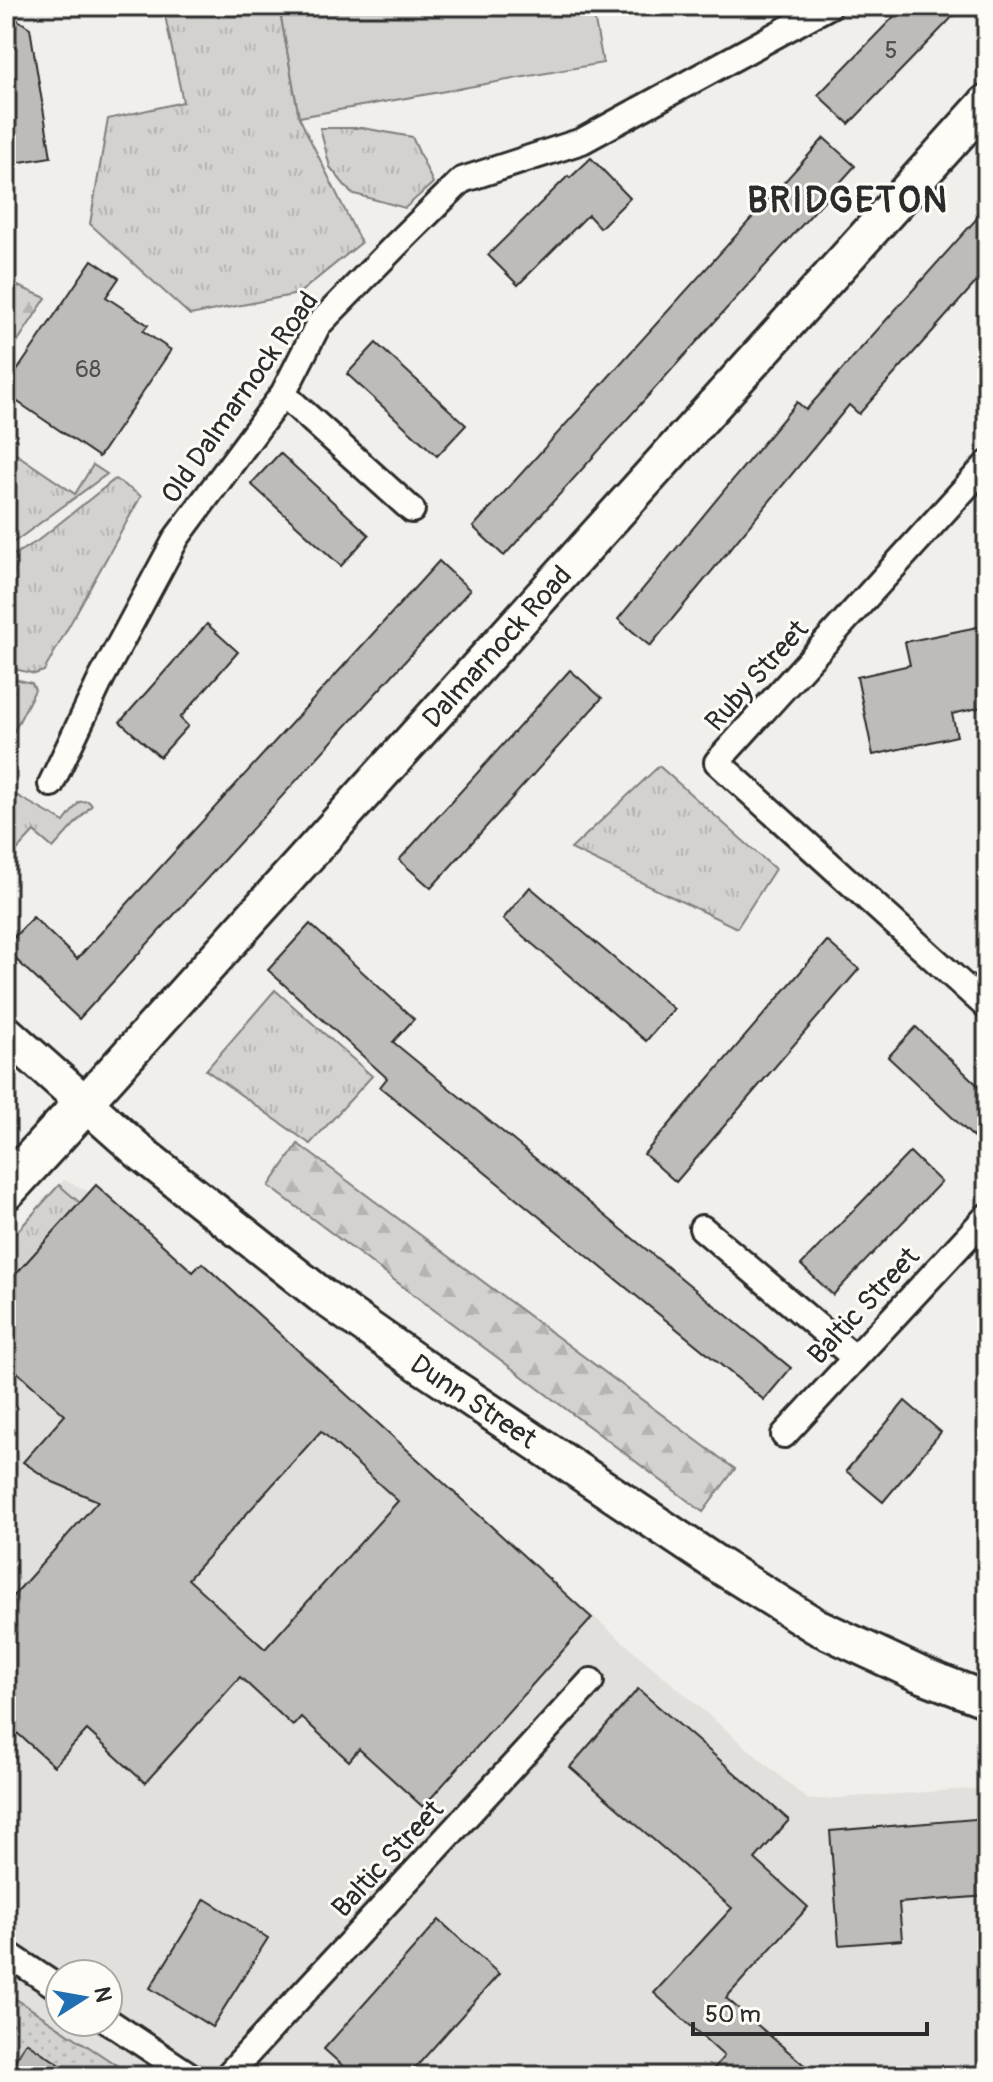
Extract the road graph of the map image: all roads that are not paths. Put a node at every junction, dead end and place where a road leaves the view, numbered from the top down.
1 (829, 6) edge
2 (987, 102) edge
3 (283, 394) junction
4 (987, 464) edge
5 (412, 510) dead end
6 (51, 784) dead end
7 (987, 1007) edge
8 (6, 1033) edge
9 (84, 1104) junction
10 (6, 1189) edge
11 (987, 1216) edge
12 (702, 1228) dead end
13 (855, 1358) junction
14 (784, 1435) dead end
15 (591, 1681) dead end
16 (987, 1700) edge
17 (6, 1953) edge
18 (44, 1978) edge
19 (124, 2032) edge
20 (191, 2076) edge
21 (227, 2076) edge

1 - 3 street, Old Dalmarnock Road
2 - 9 street, Dalmarnock Road
3 - 5 street
3 - 6 street, Old Dalmarnock Road
4 - 7 street, Ruby Street
8 - 9 street, Dunn Street
9 - 10 main road, Dalmarnock Road
9 - 16 street, Dunn Street
11 - 13 street, Baltic Street
12 - 13 street
13 - 14 street, Baltic Street
15 - 21 street, Baltic Street
17 - 18 street
19 - 20 street

